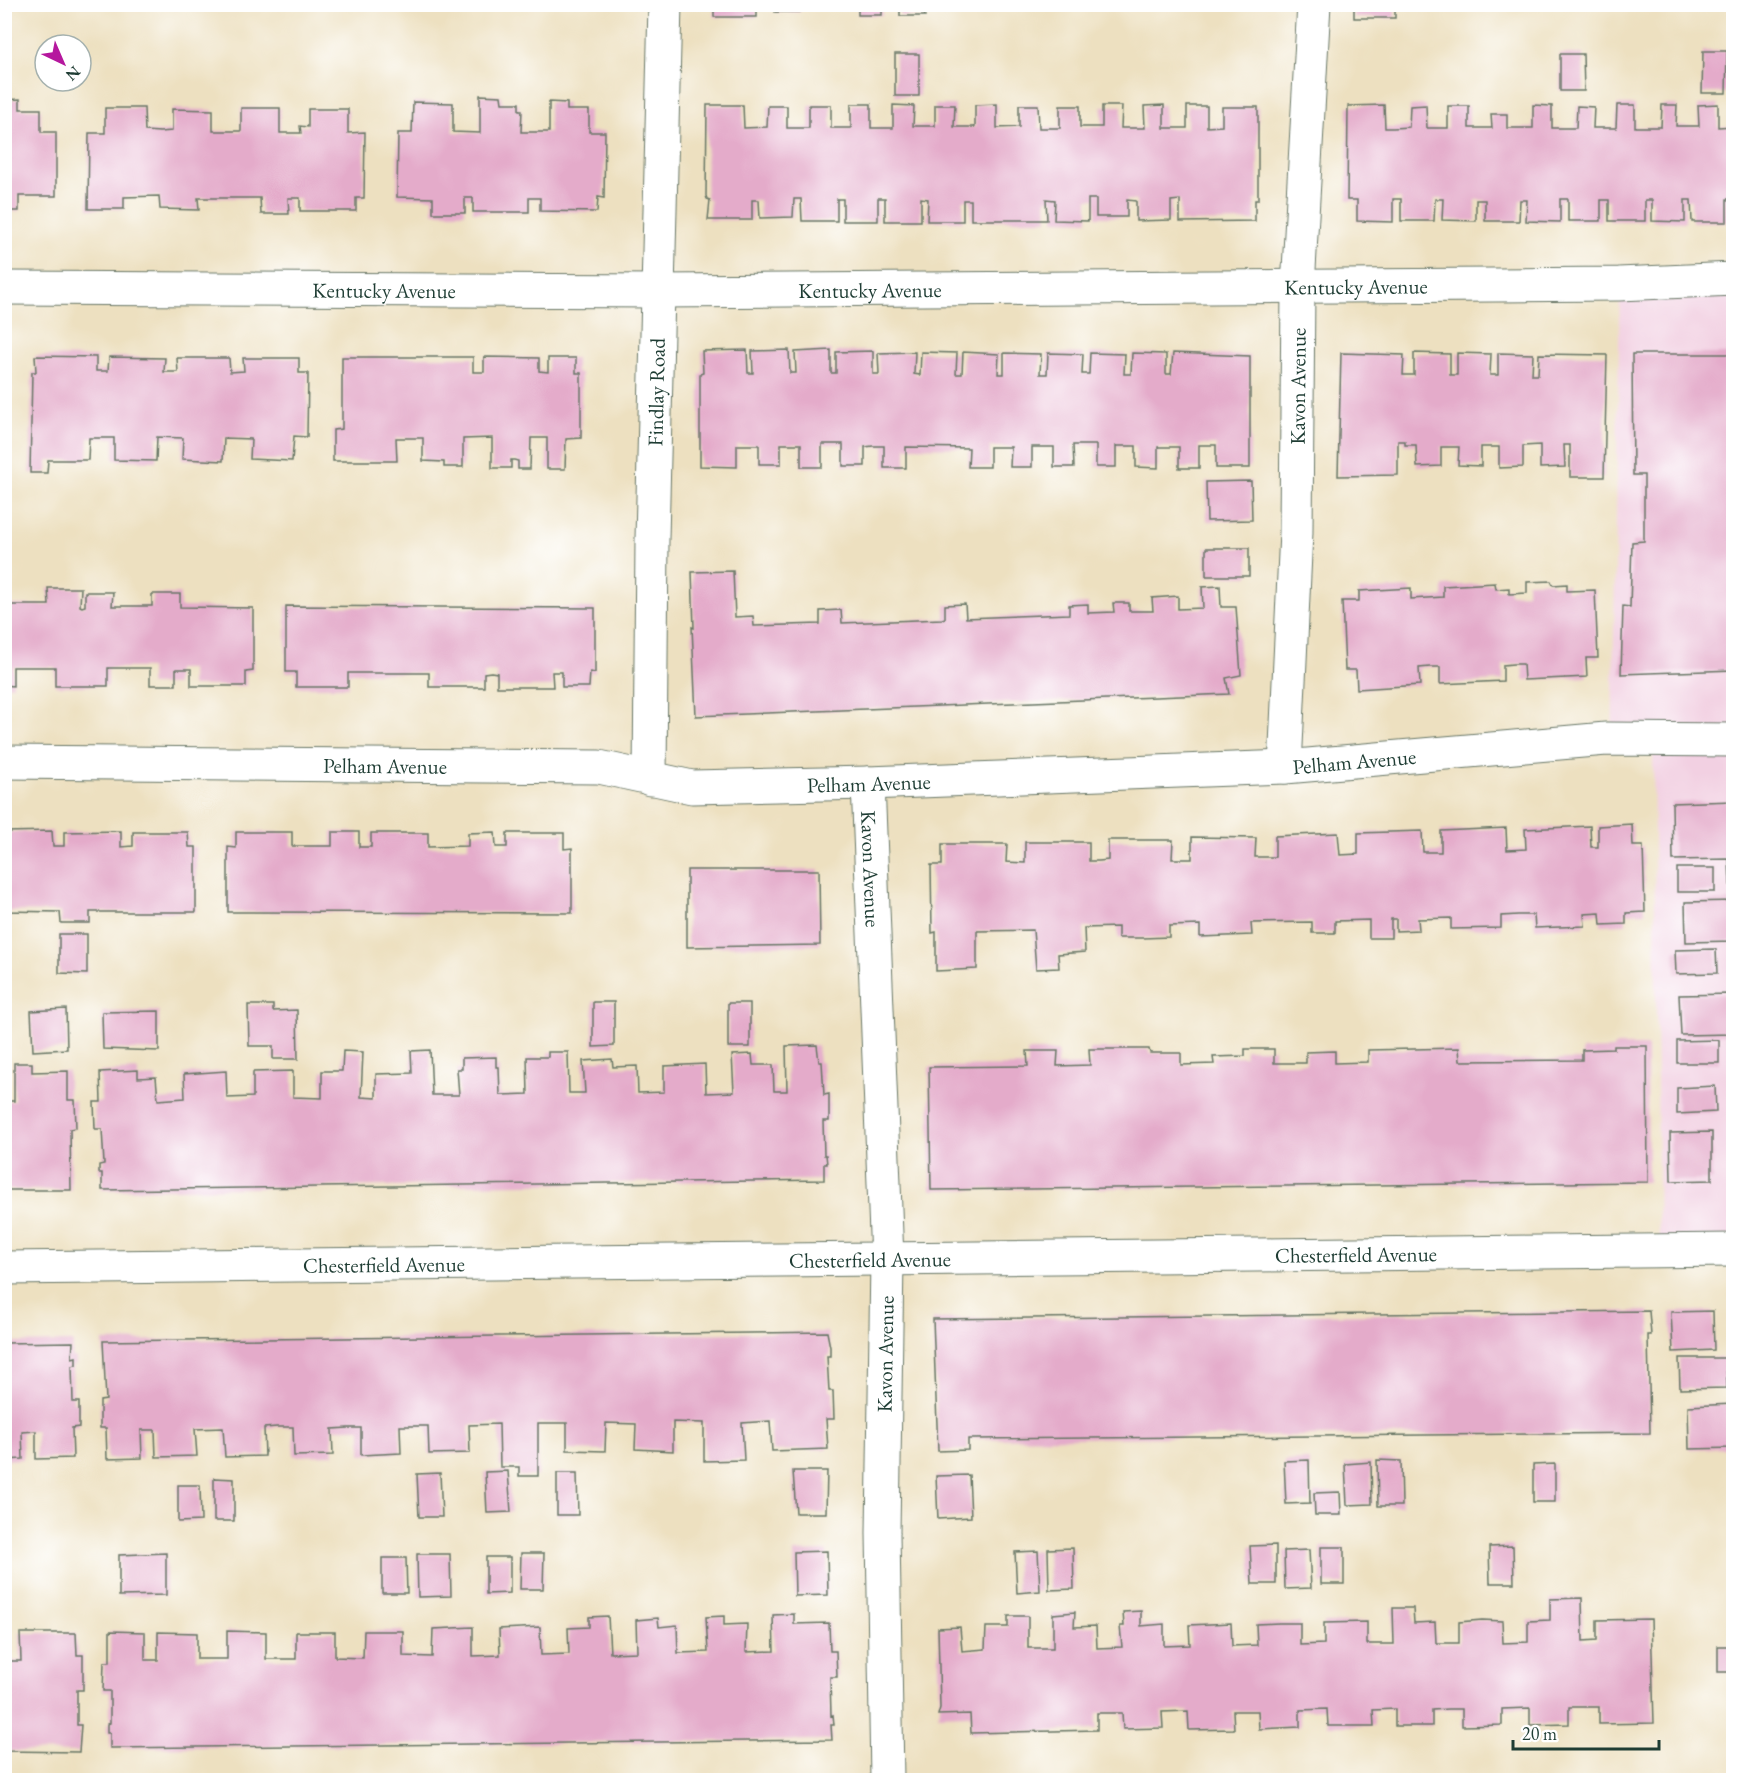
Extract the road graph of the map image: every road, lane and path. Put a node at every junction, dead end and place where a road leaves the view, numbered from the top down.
1 (665, 4) edge
2 (1314, 4) edge
3 (1734, 279) edge
4 (1298, 287) junction
5 (4, 288) edge
6 (659, 291) junction
7 (1734, 740) edge
8 (4, 762) edge
9 (1285, 767) junction
10 (650, 779) junction
11 (868, 783) junction
12 (1734, 1250) edge
13 (886, 1259) junction
14 (4, 1268) edge
15 (887, 1780) edge

1 - 6 street, Findlay Road
2 - 4 street, Kavon Avenue
3 - 4 street, Kentucky Avenue
4 - 6 street, Kentucky Avenue
4 - 9 street, Kavon Avenue
5 - 6 street, Kentucky Avenue
6 - 10 street, Findlay Road
7 - 9 street, Pelham Avenue
8 - 10 street, Pelham Avenue
9 - 11 street, Pelham Avenue
10 - 11 street, Pelham Avenue
11 - 13 street, Kavon Avenue
12 - 13 street, Chesterfield Avenue
13 - 14 street, Chesterfield Avenue
13 - 15 street, Kavon Avenue

